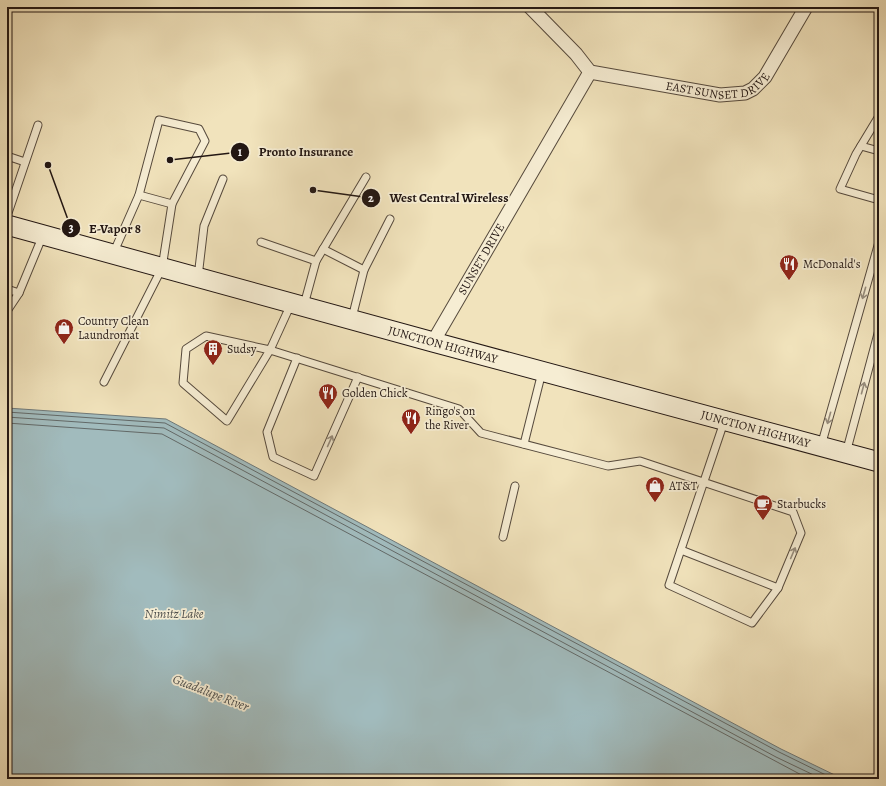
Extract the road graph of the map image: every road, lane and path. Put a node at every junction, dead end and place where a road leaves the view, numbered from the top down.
1 (530, 7) edge
2 (806, 7) edge
3 (590, 72) junction
4 (879, 116) edge
5 (38, 124) dead end
6 (861, 146) junction
7 (879, 151) edge
8 (7, 156) edge
9 (25, 162) junction
10 (366, 177) dead end
11 (223, 179) dead end
12 (139, 195) junction
13 (879, 200) edge
14 (172, 204) junction
15 (7, 216) edge
16 (390, 219) dead end
17 (7, 225) edge
18 (43, 235) junction
19 (261, 242) dead end
20 (879, 242) edge
21 (323, 249) junction
22 (112, 254) junction
23 (316, 261) junction
24 (162, 268) junction
25 (364, 270) junction
26 (198, 278) junction
27 (7, 289) edge
28 (19, 293) junction
29 (297, 305) junction
30 (7, 311) edge
31 (352, 320) junction
32 (879, 330) edge
33 (433, 342) junction
34 (270, 350) junction
35 (297, 358) junction
36 (542, 371) junction
37 (358, 377) junction
38 (104, 382) dead end
39 (724, 420) junction
40 (524, 444) junction
41 (821, 446) junction
42 (846, 453) junction
43 (879, 462) edge
44 (704, 482) junction
45 (515, 486) dead end
46 (503, 537) dead end
47 (681, 550) junction
48 (778, 588) junction

1 - 3 street
2 - 3 street, EAST SUNSET DRIVE
3 - 33 street, SUNSET DRIVE
4 - 6 lane
5 - 9 lane
6 - 7 lane
6 - 13 lane
8 - 9 lane
9 - 15 lane
10 - 21 lane
11 - 26 lane
12 - 14 lane
12 - 14 lane
12 - 22 lane
14 - 24 lane
16 - 25 lane
17 - 18 main road, JUNCTION HIGHWAY
18 - 22 main road, JUNCTION HIGHWAY
18 - 28 lane
19 - 23 lane
20 -> 41 lane
21 - 23 lane
21 - 25 lane
22 - 24 main road, JUNCTION HIGHWAY
23 - 29 lane
24 - 26 main road, JUNCTION HIGHWAY
24 - 38 lane
25 - 31 lane
26 - 29 main road, JUNCTION HIGHWAY
27 - 28 lane
28 - 30 lane
29 - 31 main road, JUNCTION HIGHWAY
29 - 34 lane
31 - 33 main road, JUNCTION HIGHWAY
42 -> 32 lane
33 - 36 main road, JUNCTION HIGHWAY
34 - 34 lane
34 - 35 lane
35 - 37 lane
35 -> 37 lane
36 - 39 main road, JUNCTION HIGHWAY
36 - 40 lane
37 - 40 lane
39 - 41 main road, JUNCTION HIGHWAY
39 - 44 lane
40 - 44 lane
41 - 42 main road, JUNCTION HIGHWAY
42 - 43 main road, JUNCTION HIGHWAY
44 - 47 lane
48 -> 44 lane
45 - 46 lane
47 - 48 lane
47 - 48 lane

